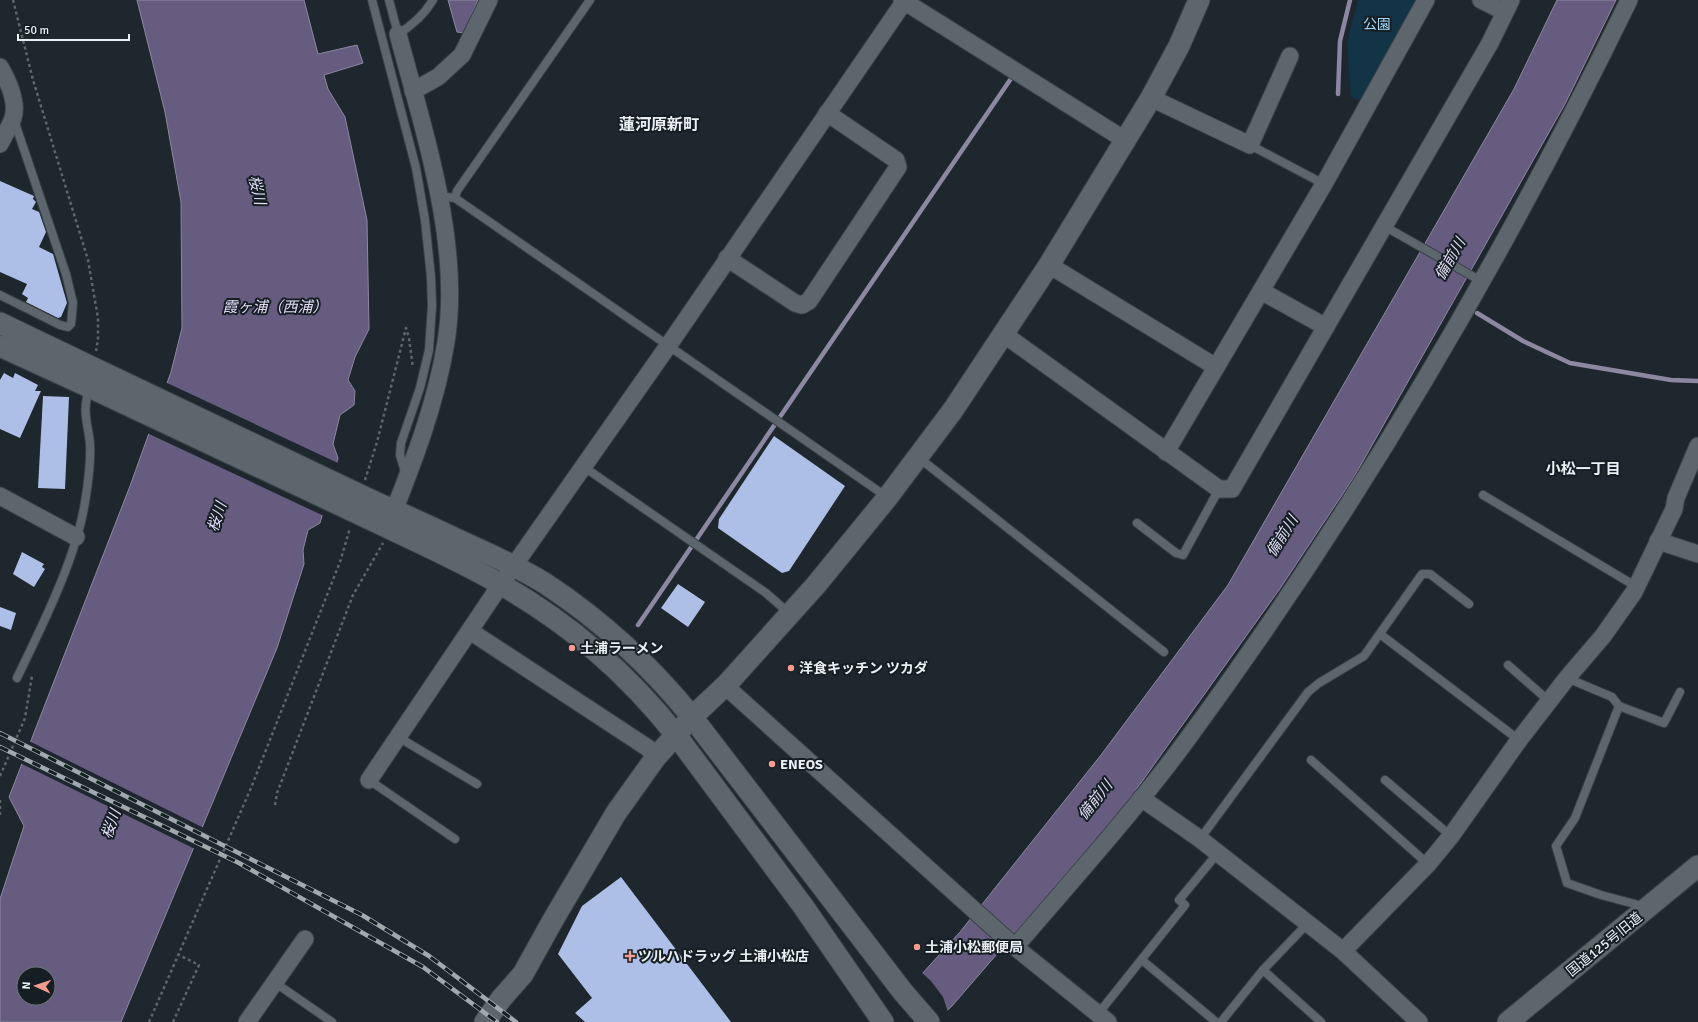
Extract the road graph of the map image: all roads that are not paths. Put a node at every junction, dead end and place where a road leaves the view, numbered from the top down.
1 (372, 0) edge
2 (389, 0) edge
3 (433, 0) edge
4 (489, 0) edge
5 (590, 0) edge
6 (1199, 0) edge
7 (1426, 0) edge
8 (1481, 0) edge
9 (1628, 0) edge
10 (903, 1) edge
11 (1508, 6) edge
12 (398, 34) junction
13 (1290, 56) dead end
14 (0, 67) edge
15 (413, 91) junction
16 (1151, 98) junction
17 (827, 113) junction
18 (13, 117) junction
19 (1125, 140) junction
20 (0, 144) edge
21 (1250, 145) junction
22 (1324, 184) junction
23 (447, 197) junction
24 (1384, 226) junction
25 (727, 258) junction
26 (1049, 265) junction
27 (1478, 280) junction
28 (1261, 291) junction
29 (0, 295) edge
30 (0, 323) edge
31 (1326, 327) junction
32 (1002, 334) junction
33 (0, 346) edge
34 (668, 346) junction
35 (1216, 367) junction
36 (96, 376) junction
37 (1698, 446) edge
38 (1166, 452) junction
39 (918, 457) junction
40 (584, 467) junction
41 (407, 477) junction
42 (1218, 489) junction
43 (1483, 495) dead end
44 (0, 496) edge
45 (887, 498) junction
46 (384, 516) junction
47 (1137, 523) dead end
48 (76, 537) junction
49 (1658, 541) junction
50 (1698, 554) edge
51 (515, 566) junction
52 (501, 584) junction
53 (1637, 587) junction
54 (1469, 604) dead end
55 (790, 614) junction
56 (470, 631) junction
57 (1380, 634) junction
58 (1164, 652) dead end
59 (1508, 665) dead end
60 (18, 678) dead end
61 (1567, 678) junction
62 (728, 684) junction
63 (1680, 692) dead end
64 (1549, 701) junction
65 (1619, 706) junction
66 (692, 717) junction
67 (676, 735) junction
68 (398, 737) junction
69 (1519, 740) junction
70 (656, 757) junction
71 (1311, 760) dead end
72 (369, 780) joint
73 (1385, 780) dead end
74 (477, 784) dead end
75 (1141, 798) junction
76 (1451, 836) junction
77 (455, 839) dead end
78 (1200, 839) junction
79 (1217, 854) junction
80 (1428, 864) junction
81 (1698, 866) edge
82 (1649, 907) junction
83 (1308, 922) junction
84 (305, 939) dead end
85 (1013, 944) junction
86 (1343, 951) junction
87 (1142, 960) junction
88 (1263, 970) junction
89 (274, 982) junction
90 (1103, 1018) edge
91 (880, 1019) edge
92 (247, 1022) edge
93 (332, 1022) edge
94 (486, 1022) edge
95 (929, 1022) edge
96 (1216, 1022) edge
97 (1221, 1022) edge
98 (1321, 1022) edge
99 (1419, 1022) edge
100 (1509, 1022) edge

1 - 41 lane
2 - 12 lane
3 - 12 lane
4 - 15 street
5 - 23 lane
6 - 16 street
7 - 22 street
8 - 11 street
9 - 27 street
10 - 17 street
10 - 19 street
11 - 24 street
12 - 15 street
13 - 21 street
14 - 18 street
15 - 23 street
16 - 19 street
16 - 21 street
17 - 25 street
17 - 25 street
18 - 20 street
18 - 29 lane
19 - 26 street
21 - 22 lane
22 - 28 street
23 - 34 lane
23 - 41 street
24 - 27 lane
24 - 31 street
25 - 34 street
26 - 32 street
26 - 35 street
27 - 75 street
28 - 31 street
28 - 35 street
30 - 36 street
31 - 42 street
32 - 38 street
32 - 39 street
33 - 36 street
34 - 40 street
34 - 45 lane
35 - 38 street
36 - 46 street, bridge
36 - 48 lane
37 - 49 street
38 - 42 street
39 - 45 street
39 - 58 lane
40 - 51 street
40 - 55 lane
41 - 46 street
42 - 47 lane
43 - 53 lane
44 - 48 street
45 - 55 street
46 - 51 street
46 - 52 street
48 - 60 lane
49 - 50 street
49 - 53 street
51 - 52 street
51 - 66 street
52 - 56 street
52 - 67 street
53 - 61 street
54 - 57 lane
55 - 62 street
56 - 68 street
56 - 70 street
57 - 69 lane
57 - 78 lane
59 - 64 lane
61 - 64 street
61 - 65 lane
62 - 66 street
62 - 85 street
63 - 65 lane
64 - 69 street
65 - 82 lane
66 - 67 street
66 - 95 street
67 - 70 street
67 - 91 street
68 - 72 street
68 - 74 lane
69 - 76 street
70 - 94 street
71 - 80 lane
72 - 77 lane
73 - 76 lane
75 - 78 street
75 - 85 street
76 - 80 street
78 - 79 street
79 - 83 street
79 - 87 lane
80 - 86 street
81 - 82 street, 国道125号旧道
82 - 100 street, 国道125号旧道
83 - 86 street
83 - 88 lane
84 - 89 street
85 - 90 street
86 - 99 street
87 - 90 lane
87 - 96 lane
88 - 97 lane
88 - 98 lane
89 - 92 street
89 - 93 lane

